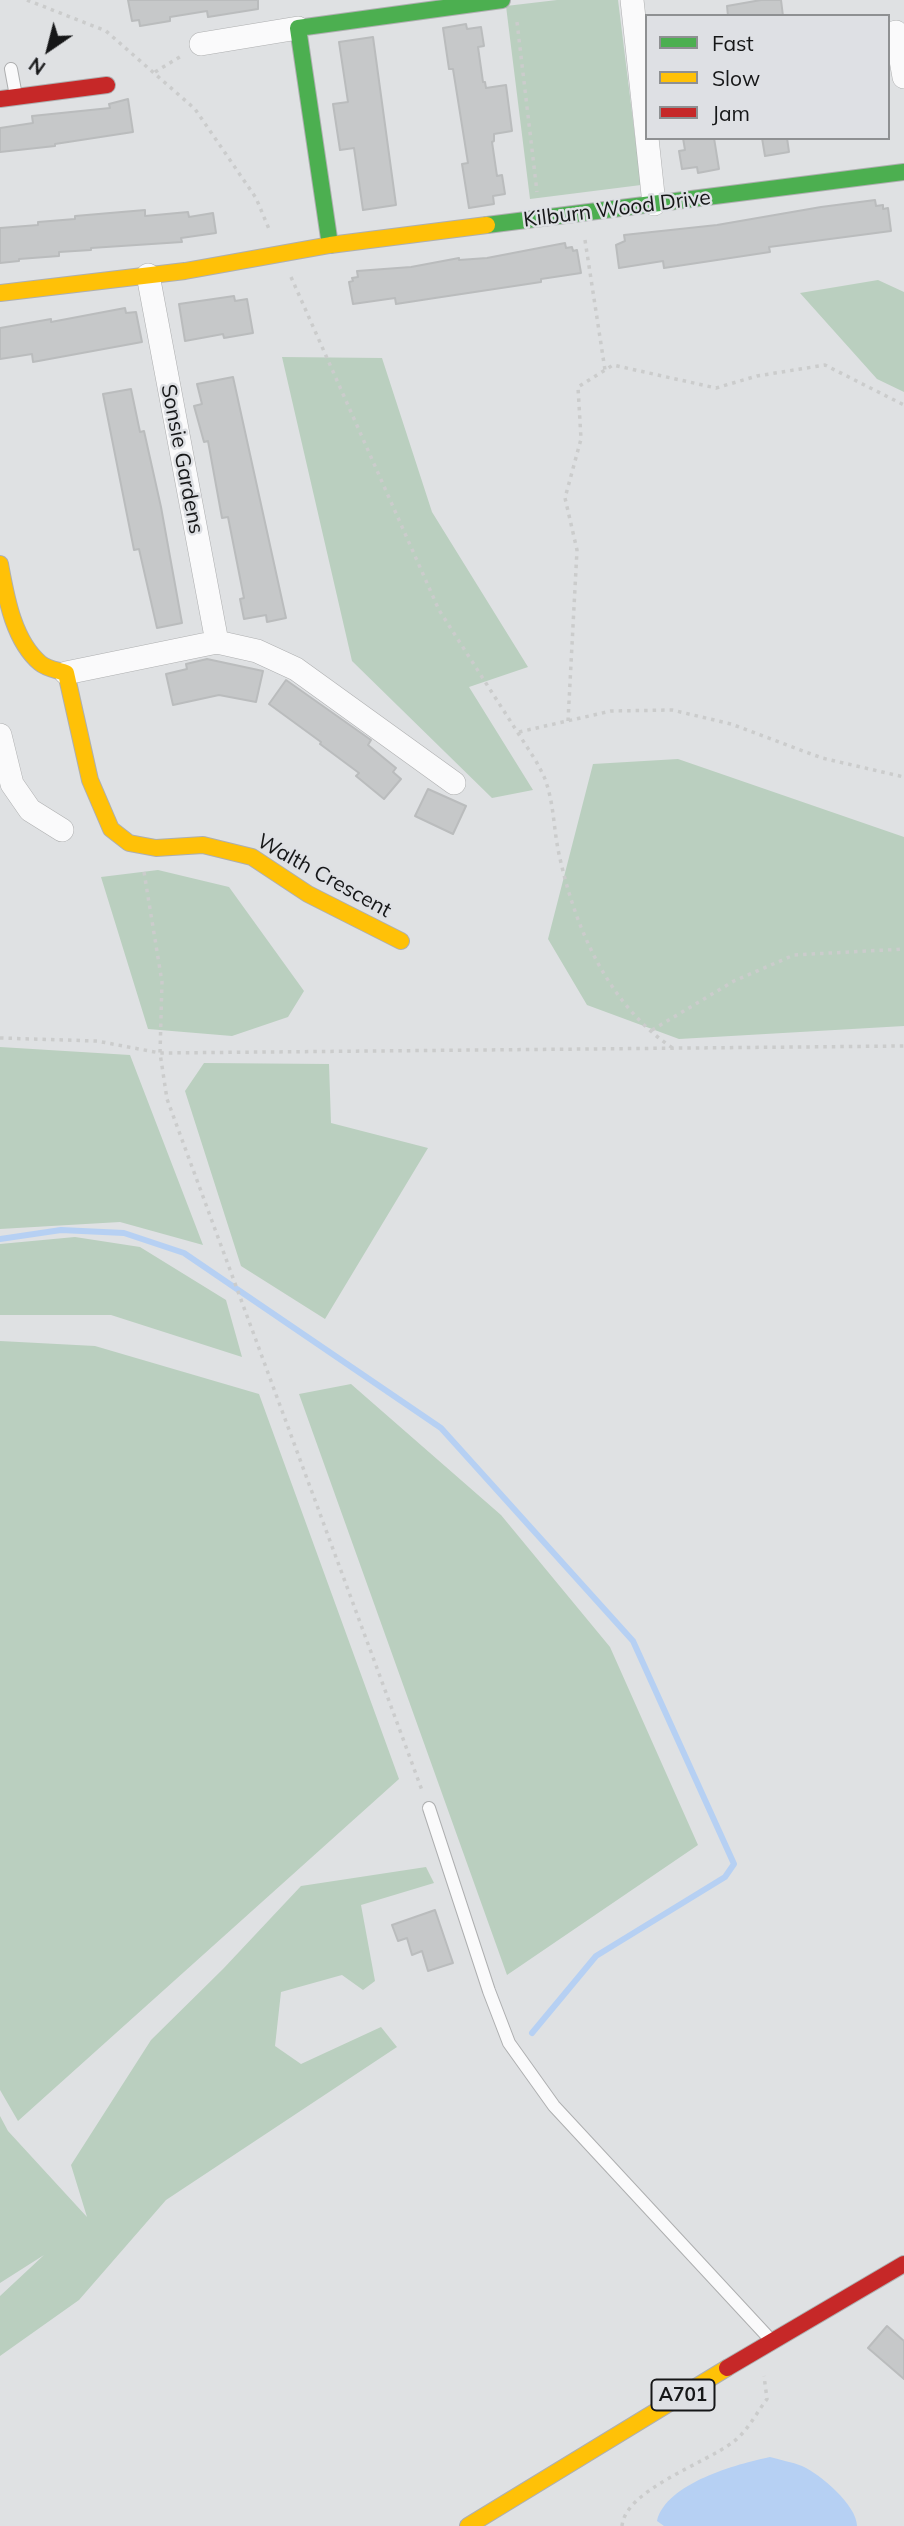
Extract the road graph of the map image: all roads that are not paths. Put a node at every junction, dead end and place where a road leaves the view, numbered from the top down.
1 (502, 0) edge
2 (632, 0) edge
3 (298, 28) junction
4 (896, 32) dead end
5 (201, 44) road end
6 (898, 67) edge
7 (11, 69) dead end
8 (107, 85) dead end
9 (8, 98) edge
10 (645, 120) edge
11 (647, 140) edge
12 (904, 172) edge
13 (654, 204) junction
14 (330, 245) junction
15 (148, 275) junction
16 (0, 293) edge
17 (0, 564) edge
18 (217, 642) junction
19 (66, 673) junction
20 (0, 735) edge
21 (454, 783) dead end
22 (62, 830) dead end
23 (401, 941) dead end
24 (429, 1808) road end
25 (904, 2264) edge
26 (766, 2345) junction
27 (468, 2526) edge

1 - 3 street
2 - 10 street
3 - 5 street
3 - 14 street
4 - 6 street
7 - 9 lane
8 - 9 street
11 - 13 street
12 - 13 street, Kilburn Wood Drive
13 - 14 street, Kilburn Wood Drive
14 - 15 street, Kilburn Wood Drive
15 - 16 street, Kilburn Wood Drive
15 - 18 street, Sonsie Gardens
17 - 19 street
18 - 19 street
18 - 21 street
19 - 23 street, Walth Crescent
20 - 22 street
24 - 26 lane
25 - 26 street, A701
26 - 27 street, A701

